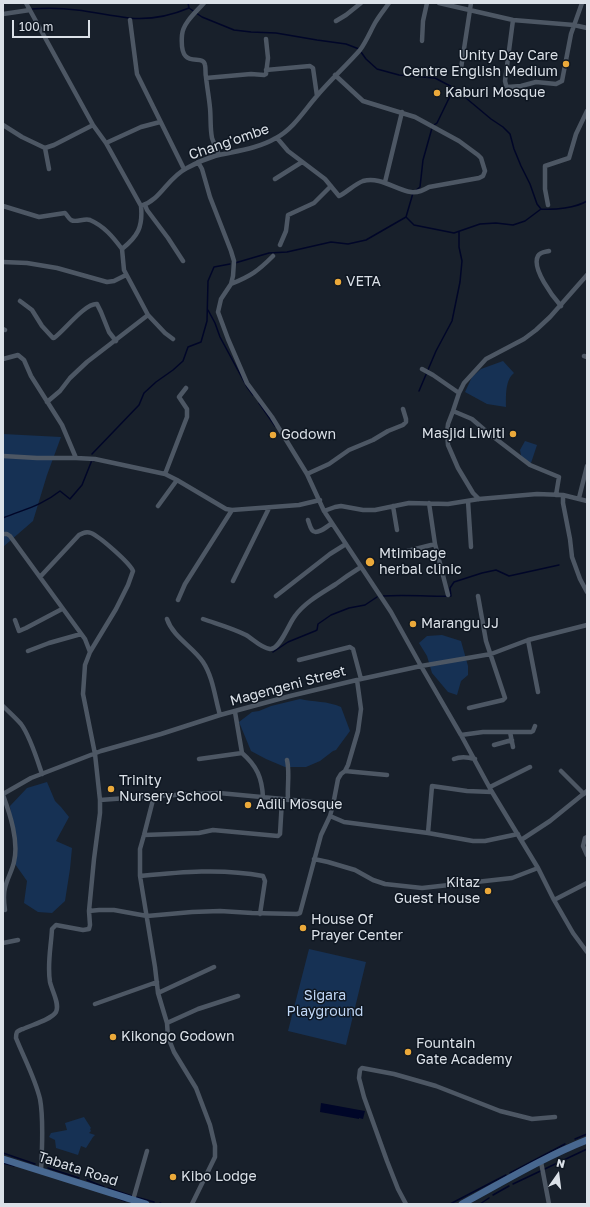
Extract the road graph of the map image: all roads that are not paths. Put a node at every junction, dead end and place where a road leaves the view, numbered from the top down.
1 (26, 3) edge
2 (204, 3) edge
3 (361, 3) edge
4 (388, 3) edge
5 (427, 3) edge
6 (439, 3) edge
7 (471, 3) edge
8 (582, 3) edge
9 (30, 10) junction
10 (470, 10) junction
11 (3, 14) edge
12 (130, 20) dead end
13 (513, 20) junction
14 (336, 21) dead end
15 (574, 25) junction
16 (587, 28) edge
17 (266, 39) dead end
18 (422, 41) dead end
19 (266, 70) junction
20 (335, 75) junction
21 (460, 75) dead end
22 (206, 78) junction
23 (316, 96) junction
24 (587, 111) edge
25 (402, 112) junction
26 (160, 122) junction
27 (3, 125) edge
28 (93, 126) junction
29 (276, 138) junction
30 (106, 143) junction
31 (45, 148) junction
32 (219, 155) junction
33 (198, 162) junction
34 (302, 162) junction
35 (50, 169) dead end
36 (184, 169) junction
37 (275, 179) dead end
38 (385, 182) junction
39 (331, 186) junction
40 (548, 205) dead end
41 (3, 206) edge
42 (143, 206) junction
43 (280, 245) dead end
44 (122, 248) junction
45 (549, 251) dead end
46 (273, 256) dead end
47 (3, 262) edge
48 (183, 262) dead end
49 (126, 275) junction
50 (587, 275) edge
51 (230, 284) junction
52 (20, 301) dead end
53 (560, 306) junction
54 (148, 316) junction
55 (173, 339) dead end
56 (116, 341) junction
57 (3, 359) edge
58 (422, 369) dead end
59 (186, 388) dead end
60 (459, 393) junction
61 (47, 402) junction
62 (403, 409) dead end
63 (454, 411) junction
64 (3, 456) edge
65 (76, 458) junction
66 (587, 466) edge
67 (165, 474) junction
68 (307, 474) junction
69 (177, 480) junction
70 (556, 495) junction
71 (563, 495) junction
72 (578, 498) junction
73 (479, 499) junction
74 (320, 500) junction
75 (587, 501) edge
76 (468, 502) junction
77 (429, 503) junction
78 (158, 506) dead end
79 (393, 506) junction
80 (268, 508) junction
81 (232, 510) junction
82 (324, 511) junction
83 (308, 520) dead end
84 (332, 523) junction
85 (397, 530) dead end
86 (3, 534) edge
87 (346, 544) junction
88 (435, 544) junction
89 (470, 547) dead end
90 (392, 555) dead end
91 (361, 567) junction
92 (40, 578) junction
93 (233, 581) dead end
94 (587, 592) edge
95 (448, 595) dead end
96 (276, 596) dead end
97 (478, 596) dead end
98 (178, 600) dead end
99 (62, 609) junction
100 (167, 619) dead end
101 (203, 619) dead end
102 (15, 620) dead end
103 (587, 626) edge
104 (81, 634) junction
105 (528, 640) junction
106 (28, 651) dead end
107 (90, 652) junction
108 (491, 654) junction
109 (299, 660) dead end
110 (421, 666) junction
111 (359, 679) junction
112 (538, 692) dead end
113 (3, 706) edge
114 (469, 708) dead end
115 (235, 712) junction
116 (220, 715) junction
117 (535, 726) dead end
118 (510, 732) junction
119 (461, 735) junction
120 (512, 740) junction
121 (494, 745) dead end
122 (513, 747) dead end
123 (242, 753) junction
124 (95, 754) junction
125 (199, 759) dead end
126 (454, 759) dead end
127 (475, 759) junction
128 (286, 760) dead end
129 (530, 767) dead end
130 (345, 771) junction
131 (560, 771) dead end
132 (42, 774) junction
133 (387, 775) dead end
134 (491, 790) junction
135 (585, 793) edge
136 (3, 794) edge
137 (154, 796) junction
138 (263, 797) junction
139 (100, 800) junction
140 (285, 800) junction
141 (334, 805) junction
142 (330, 816) junction
143 (428, 833) junction
144 (518, 834) junction
145 (144, 836) junction
146 (587, 837) edge
147 (521, 840) junction
148 (587, 855) edge
149 (314, 859) junction
150 (538, 868) junction
151 (140, 876) junction
152 (587, 883) edge
153 (554, 900) junction
154 (4, 910) dead end
155 (89, 911) junction
156 (260, 914) junction
157 (147, 916) junction
158 (18, 940) dead end
159 (3, 943) edge
160 (587, 952) edge
161 (214, 967) dead end
162 (157, 982) junction
163 (158, 993) junction
164 (238, 996) dead end
165 (96, 1004) dead end
166 (167, 1023) junction
167 (555, 1117) dead end
168 (587, 1140) edge
169 (147, 1151) dead end
170 (3, 1159) edge
171 (541, 1162) junction
172 (41, 1171) junction
173 (133, 1200) junction
174 (146, 1204) edge
175 (192, 1204) edge
176 (406, 1204) edge
177 (462, 1204) edge
178 (549, 1204) edge

1 - 9 street
2 - 22 street
3 - 14 street
4 - 20 street, Chang'ombe
5 - 18 street
6 - 10 street
7 - 10 street
8 - 15 street
9 - 11 street
9 - 28 street
10 - 13 street
10 - 21 street
12 - 26 street
13 - 15 street
13 - 15 street
15 - 16 street
17 - 19 street
19 - 22 street
19 - 23 street
20 - 23 street, Chang'ombe
20 - 25 street
22 - 32 street
23 - 29 street, Chang'ombe
24 - 40 street
25 - 38 street
25 - 38 street
26 - 30 street
26 - 36 street
27 - 31 street
28 - 30 street
28 - 31 street
29 - 32 street, Chang'ombe
29 - 34 street
30 - 42 street
31 - 35 street
32 - 33 street, Chang'ombe
33 - 36 street, Chang'ombe
33 - 51 street
34 - 37 street
34 - 39 street
36 - 42 street, Chang'ombe
38 - 39 street
39 - 43 street
41 - 44 street
42 - 44 street
42 - 48 street
44 - 49 street
45 - 53 street
46 - 51 street
47 - 49 street
49 - 54 street
50 - 53 street
51 - 68 street
52 - 56 street
53 - 60 street
54 - 55 street
54 - 56 street
56 - 61 street
57 - 61 street
58 - 60 street
59 - 67 street
60 - 63 street
61 - 65 street
62 - 68 street
63 - 70 street
63 - 73 street
64 - 65 street
65 - 67 street
66 - 72 street
67 - 69 street
68 - 74 street
69 - 78 street
69 - 81 street
70 - 71 street
70 - 73 street
71 - 72 street
71 - 94 street
72 - 75 street
73 - 76 street
74 - 80 street
74 - 82 street
76 - 77 street
76 - 89 street
77 - 79 street
77 - 88 street
79 - 82 street
79 - 85 street
80 - 81 street
80 - 93 street
81 - 98 street
82 - 84 street
83 - 84 street
84 - 87 street
86 - 92 street
87 - 91 street
87 - 96 street
88 - 90 street
88 - 95 street
91 - 101 street
91 - 110 street
92 - 99 street
92 - 107 street
97 - 108 street
99 - 102 street
99 - 104 street
100 - 116 street
103 - 105 street, Magengeni Street
104 - 106 street
104 - 107 street
105 - 108 street, Magengeni Street
105 - 112 street
107 - 124 street
108 - 110 street, Magengeni Street
108 - 114 street
109 - 111 street
110 - 111 street, Magengeni Street
110 - 119 street
111 - 115 street, Magengeni Street
111 - 130 street
113 - 132 street
115 - 116 street, Magengeni Street
115 - 123 street
116 - 124 street, Magengeni Street
117 - 118 street
118 - 119 street
118 - 120 street
119 - 127 street
120 - 121 street
120 - 122 street
123 - 125 street
123 - 138 street
124 - 132 street, Magengeni Street
124 - 139 street
126 - 127 street
127 - 134 street
128 - 140 street
129 - 134 street
130 - 133 street
130 - 141 street
131 - 135 street
132 - 136 street, Magengeni Street
134 - 143 street
134 - 144 street
135 - 147 street
136 - 154 street
137 - 138 street
137 - 139 street
137 - 145 street
138 - 140 street
139 - 155 street
140 - 141 street
140 - 145 street
141 - 142 street
142 - 143 street
142 - 149 street
143 - 144 street
144 - 147 street
145 - 151 street
146 - 148 street
147 - 150 street
149 - 150 street
149 - 156 street
150 - 153 street
151 - 156 street
151 - 157 street
152 - 153 street
153 - 160 street
155 - 157 street
155 - 172 street
156 - 157 street
157 - 162 street
158 - 159 street
161 - 163 street
162 - 163 street
162 - 165 street
163 - 166 street
164 - 166 street
166 - 175 street
167 - 176 street
168 - 171 main road
169 - 173 street
170 - 172 main road, Tabata Road
171 - 177 main road
171 - 178 street
172 - 173 main road, Tabata Road
173 - 174 main road, Tabata Road

